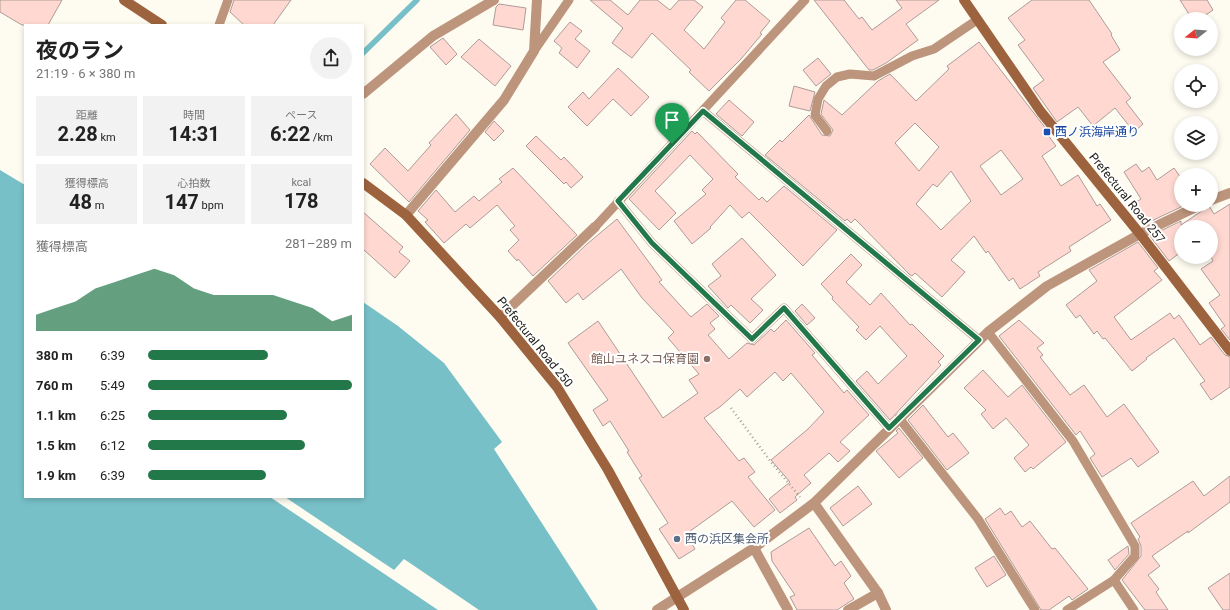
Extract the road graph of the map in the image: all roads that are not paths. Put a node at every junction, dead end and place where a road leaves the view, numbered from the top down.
1 (124, 0) edge
2 (228, 0) edge
3 (494, 0) edge
4 (538, 0) edge
5 (569, 0) edge
6 (805, 0) edge
7 (964, 0) edge
8 (977, 20) junction
9 (160, 24) edge
10 (219, 24) edge
11 (534, 51) junction
12 (364, 93) edge
13 (703, 111) junction
14 (828, 131) dead end
15 (364, 184) edge
16 (1230, 193) edge
17 (1218, 197) edge
18 (618, 201) junction
19 (1186, 212) edge
20 (406, 215) junction
21 (594, 227) joint
22 (1140, 234) junction
23 (500, 316) junction
24 (988, 332) junction
25 (979, 340) junction
26 (1230, 352) edge
27 (899, 418) junction
28 (889, 428) junction
29 (814, 503) junction
30 (754, 548) junction
31 (1114, 580) junction
32 (878, 593) junction
33 (678, 598) junction
34 (657, 610) edge
35 (684, 610) edge
36 (788, 610) edge
37 (848, 610) edge
38 (886, 610) edge
39 (1035, 610) edge
40 (1067, 610) edge
41 (1134, 610) edge

1 - 9 main road
2 - 10 lane
3 - 12 street
4 - 11 street
5 - 11 lane
6 - 13 lane
7 - 8 main road, Prefectural Road 257
8 - 14 lane
8 - 22 main road, Prefectural Road 257
11 - 20 street
13 - 18 lane
13 - 25 lane
15 - 20 main road, Prefectural Road 250
16 - 17 street
18 - 21 lane
18 - 28 lane
19 - 22 street
20 - 23 main road, Prefectural Road 250
21 - 23 street
22 - 24 street
22 - 26 main road, Prefectural Road 257
23 - 33 main road, Prefectural Road 250
24 - 25 street
24 - 31 lane
25 - 27 street
27 - 28 street
27 - 39 lane
28 - 29 street
29 - 30 street
29 - 32 street
30 - 33 street
30 - 36 street
31 - 40 lane
31 - 41 lane
32 - 37 street
32 - 38 street
33 - 34 street
33 - 35 main road, Prefectural Road 250

